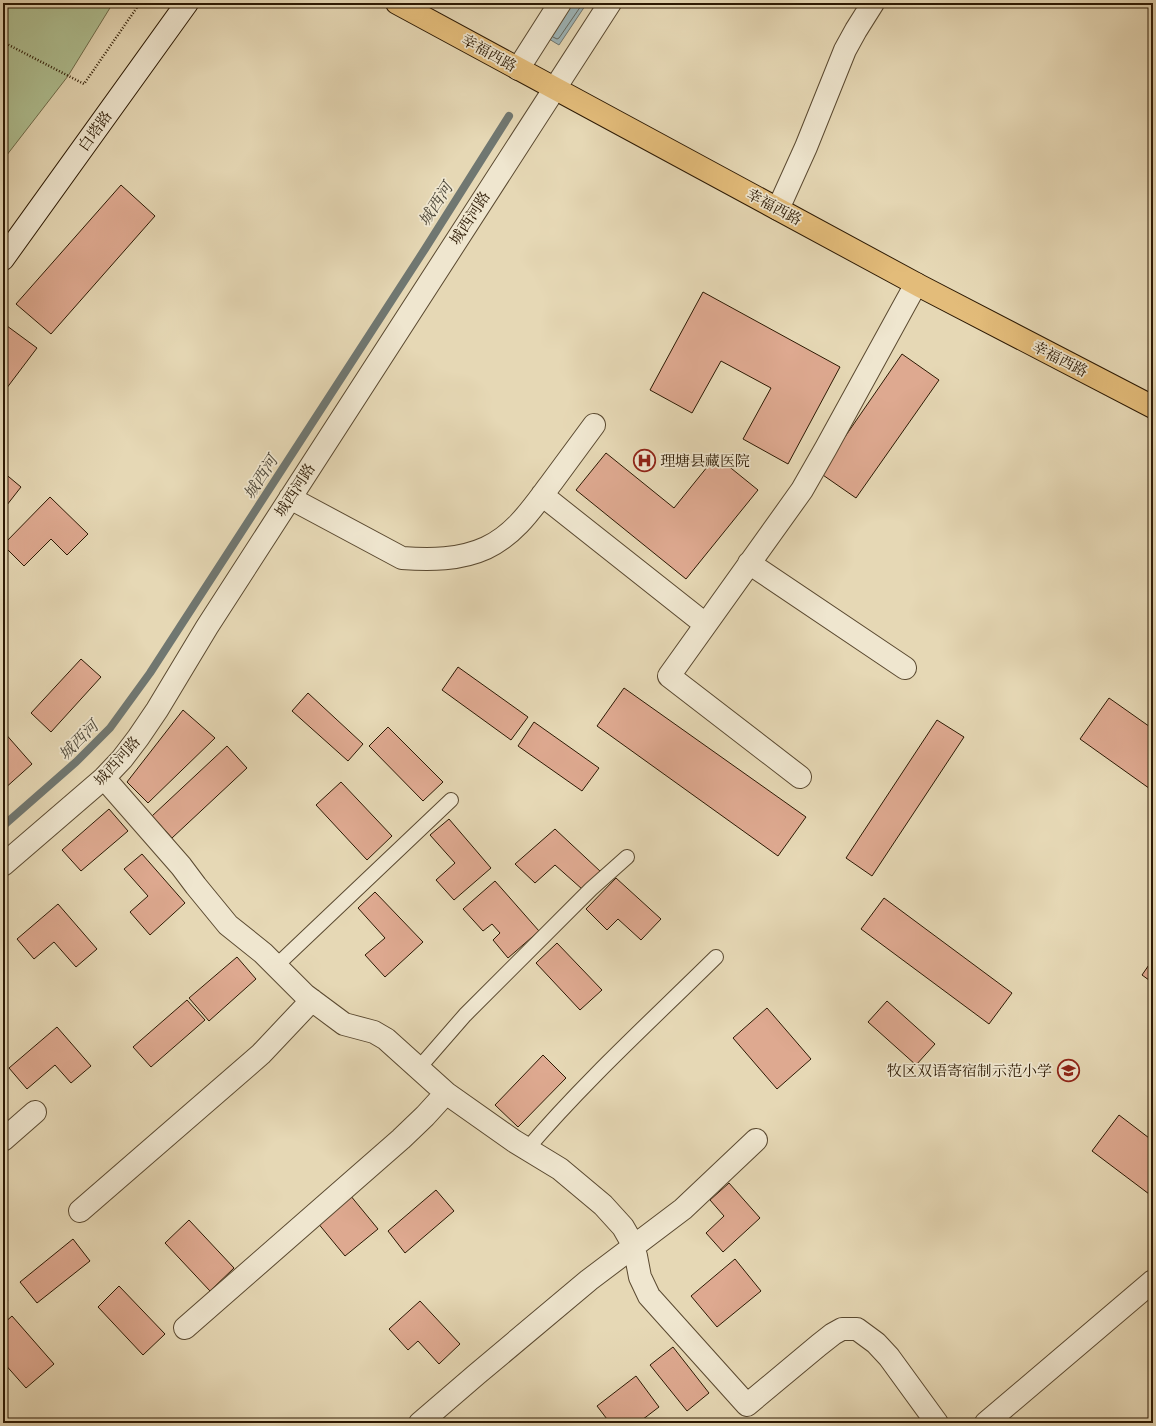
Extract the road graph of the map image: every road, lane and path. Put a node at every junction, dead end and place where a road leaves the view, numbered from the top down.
1 (140, 3) edge
2 (187, 3) edge
3 (397, 3) edge
4 (560, 3) edge
5 (610, 3) edge
6 (873, 3) edge
7 (3, 42) edge
8 (518, 69) junction
9 (554, 88) junction
10 (778, 209) junction
11 (3, 259) edge
12 (916, 284) junction
13 (1153, 407) edge
14 (594, 425) dead end
15 (542, 495) junction
16 (290, 498) junction
17 (749, 563) junction
18 (705, 624) junction
19 (905, 668) dead end
20 (800, 777) dead end
21 (104, 778) junction
22 (451, 800) dead end
23 (628, 857) dead end
24 (3, 865) edge
25 (716, 957) dead end
26 (276, 966) junction
27 (312, 1000) junction
28 (418, 1069) junction
29 (446, 1092) junction
30 (35, 1112) dead end
31 (3, 1140) edge
32 (756, 1140) dead end
33 (527, 1149) junction
34 (80, 1211) dead end
35 (633, 1247) junction
36 (1153, 1281) edge
37 (186, 1328) dead end
38 (420, 1423) edge
39 (937, 1423) edge
40 (986, 1423) edge

1 - 7 path
2 - 11 street, 白塔路
3 - 8 main road, 幸福西路
4 - 8 street
5 - 9 street, 城西河路
6 - 10 street
8 - 9 main road, 幸福西路
9 - 10 main road, 幸福西路
9 - 16 street, 城西河路
10 - 12 main road, 幸福西路
12 - 13 main road, 幸福西路
12 - 17 street
14 - 15 street
15 - 16 street
15 - 18 street
16 - 21 street, 城西河路
17 - 18 street
17 - 19 street
18 - 20 street
21 - 24 street, 城西河路
21 - 26 street
22 - 26 lane
23 - 28 lane
25 - 33 lane
26 - 27 street
27 - 28 street
27 - 34 street
28 - 29 street
29 - 33 street
29 - 37 street
30 - 31 street
32 - 35 street
33 - 35 street
35 - 38 street
35 - 39 street
36 - 40 street

